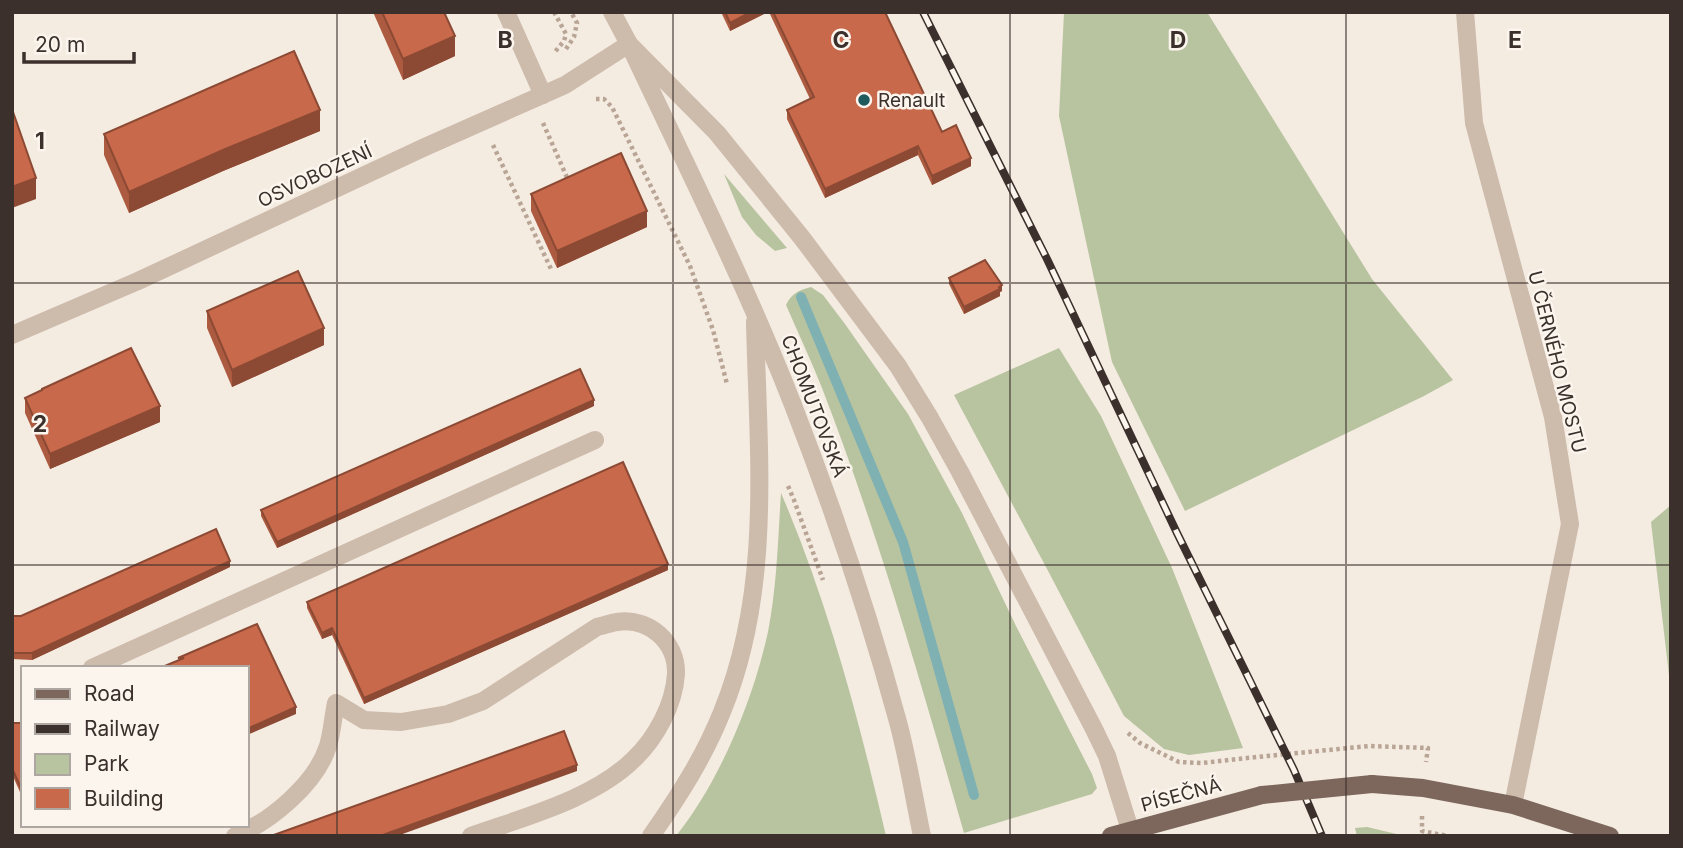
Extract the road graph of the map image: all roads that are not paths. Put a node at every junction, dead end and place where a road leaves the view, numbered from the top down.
1 (506, 12) edge
2 (612, 12) edge
3 (1465, 12) edge
4 (629, 44) junction
5 (543, 95) junction
6 (755, 312) junction
7 (12, 334) edge
8 (595, 440) dead end
9 (96, 666) edge
10 (1513, 805) junction
11 (1131, 833) edge
12 (234, 836) edge
13 (471, 836) edge
14 (651, 836) edge
15 (922, 836) edge
16 (1111, 836) edge
17 (1610, 836) edge

1 - 5 street
2 - 4 street, CHOMUTOVSKÁ
3 - 10 street, U ČERNÉHO MOSTU
4 - 5 street, OSVOBOZENÍ
4 - 6 street, CHOMUTOVSKÁ
4 - 11 street
5 - 7 street, OSVOBOZENÍ
6 - 14 street
6 - 15 street, CHOMUTOVSKÁ
8 - 9 street
10 - 11 main road, PÍSEČNÁ, bridge
10 - 17 main road, PÍSEČNÁ
11 - 16 main road, PÍSEČNÁ
12 - 13 street

